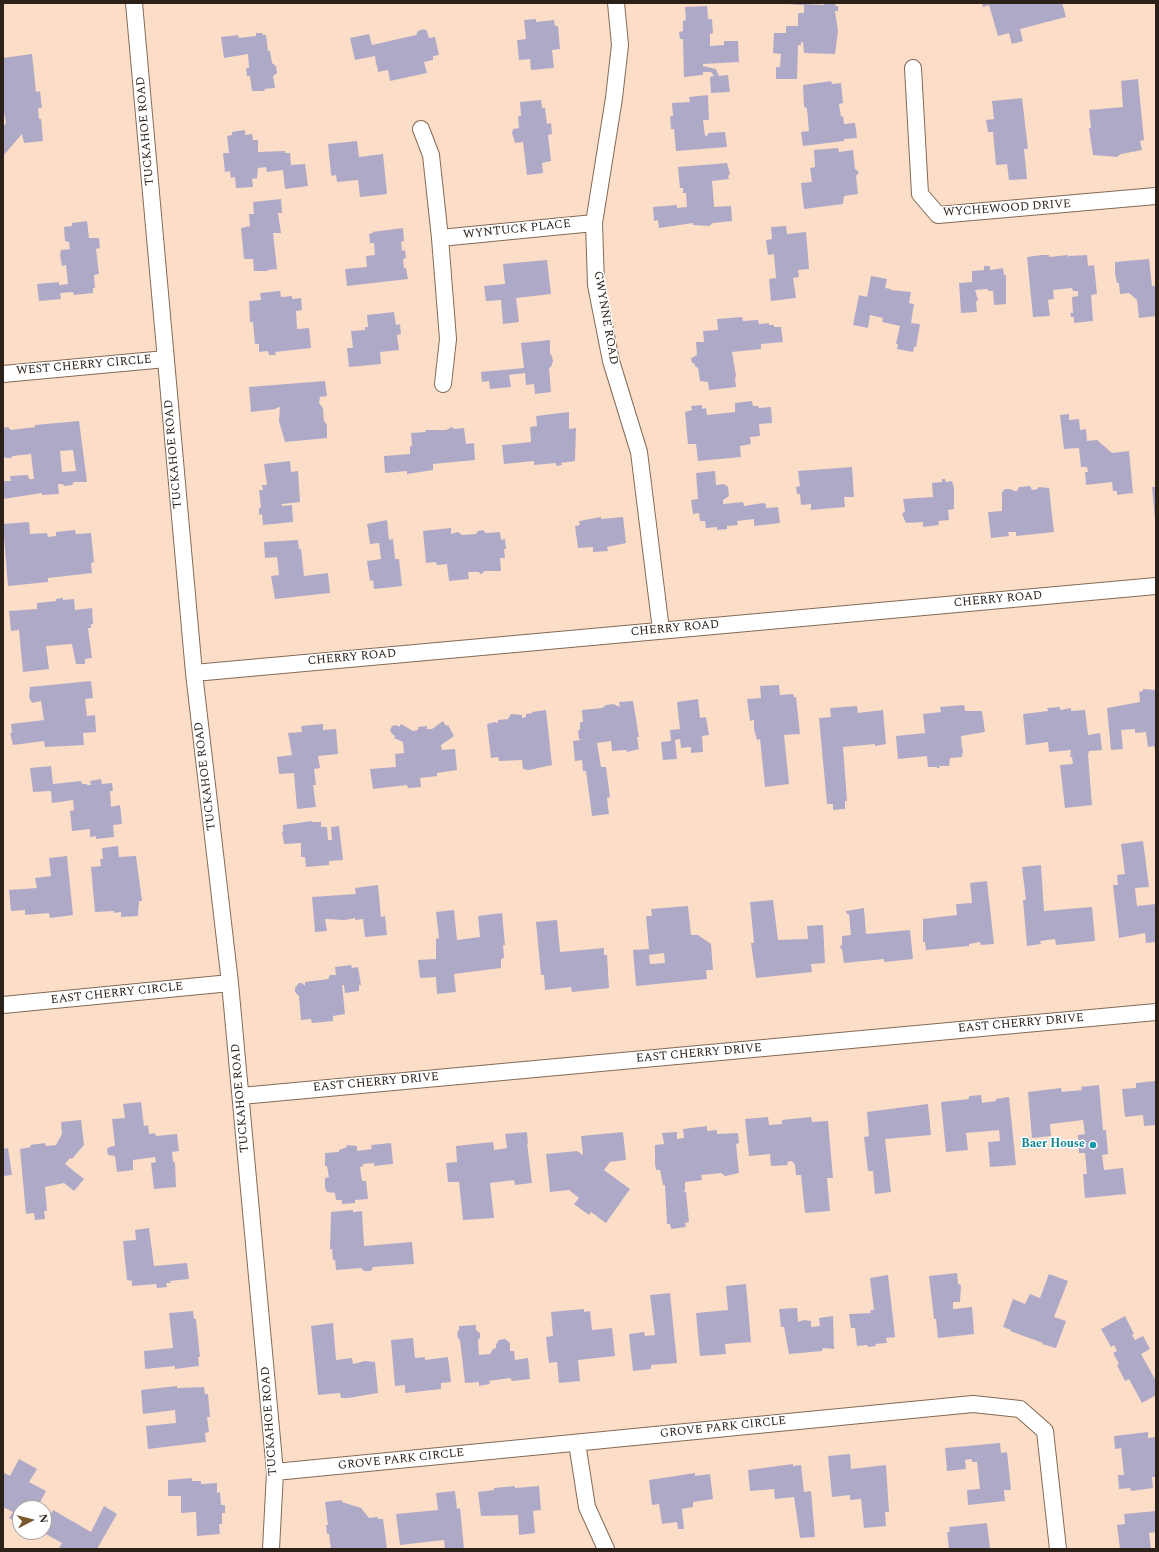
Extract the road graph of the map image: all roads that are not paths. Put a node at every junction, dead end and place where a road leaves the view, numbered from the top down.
1 (134, 3) edge
2 (616, 3) edge
3 (913, 68) dead end
4 (421, 129) dead end
5 (1156, 196) edge
6 (594, 223) junction
7 (440, 238) junction
8 (166, 359) junction
9 (3, 374) edge
10 (444, 384) dead end
11 (1156, 586) edge
12 (661, 630) junction
13 (194, 672) junction
14 (230, 983) junction
15 (3, 1005) edge
16 (1156, 1012) edge
17 (241, 1096) junction
18 (577, 1443) junction
19 (275, 1472) junction
20 (271, 1549) edge
21 (606, 1549) edge
22 (1058, 1549) edge

1 - 8 street, TUCKAHOE ROAD
2 - 6 street, GWYNNE ROAD
3 - 5 street, WYCHEWOOD DRIVE
4 - 7 street
6 - 7 street, WYNTUCK PLACE
6 - 12 street, GWYNNE ROAD
7 - 10 street
8 - 9 street, WEST CHERRY CIRCLE
8 - 13 street, TUCKAHOE ROAD
11 - 12 street, CHERRY ROAD
12 - 13 street, CHERRY ROAD
13 - 14 street, TUCKAHOE ROAD
14 - 15 street, EAST CHERRY CIRCLE
14 - 17 street, TUCKAHOE ROAD
16 - 17 street, EAST CHERRY DRIVE
17 - 19 street, TUCKAHOE ROAD
18 - 19 street, GROVE PARK CIRCLE
18 - 21 street
18 - 22 street, GROVE PARK CIRCLE
19 - 20 street, TUCKAHOE ROAD

